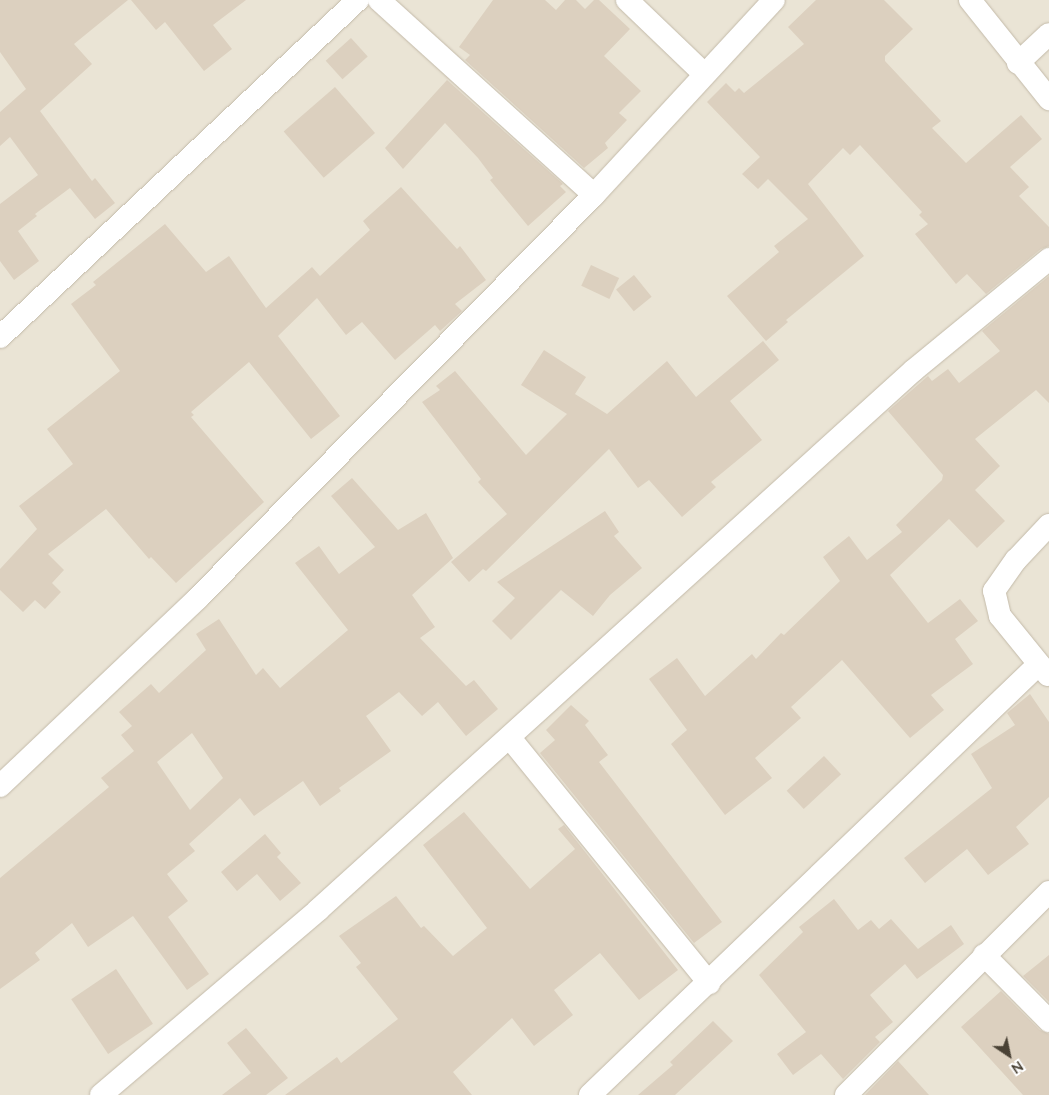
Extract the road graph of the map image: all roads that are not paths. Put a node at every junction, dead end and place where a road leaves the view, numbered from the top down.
1 (358, 0) edge
2 (379, 0) edge
3 (627, 0) edge
4 (774, 0) edge
5 (970, 0) edge
6 (1049, 34) edge
7 (1018, 64) junction
8 (703, 73) junction
9 (1049, 99) edge
10 (594, 195) junction
11 (1049, 259) edge
12 (0, 337) edge
13 (1049, 524) edge
14 (1044, 670) edge
15 (510, 738) junction
16 (0, 786) edge
17 (1049, 892) edge
18 (984, 955) junction
19 (709, 983) junction
20 (1049, 1021) edge
21 (101, 1095) edge
22 (590, 1095) edge
23 (846, 1095) edge

1 - 12 street
2 - 10 street
3 - 8 street
4 - 8 street
5 - 7 street
6 - 7 street
7 - 9 street
8 - 10 street
10 - 16 street
11 - 15 street
13 - 14 street
14 - 19 street
15 - 19 street
15 - 21 street
17 - 18 street
18 - 20 street
18 - 23 street
19 - 22 street

